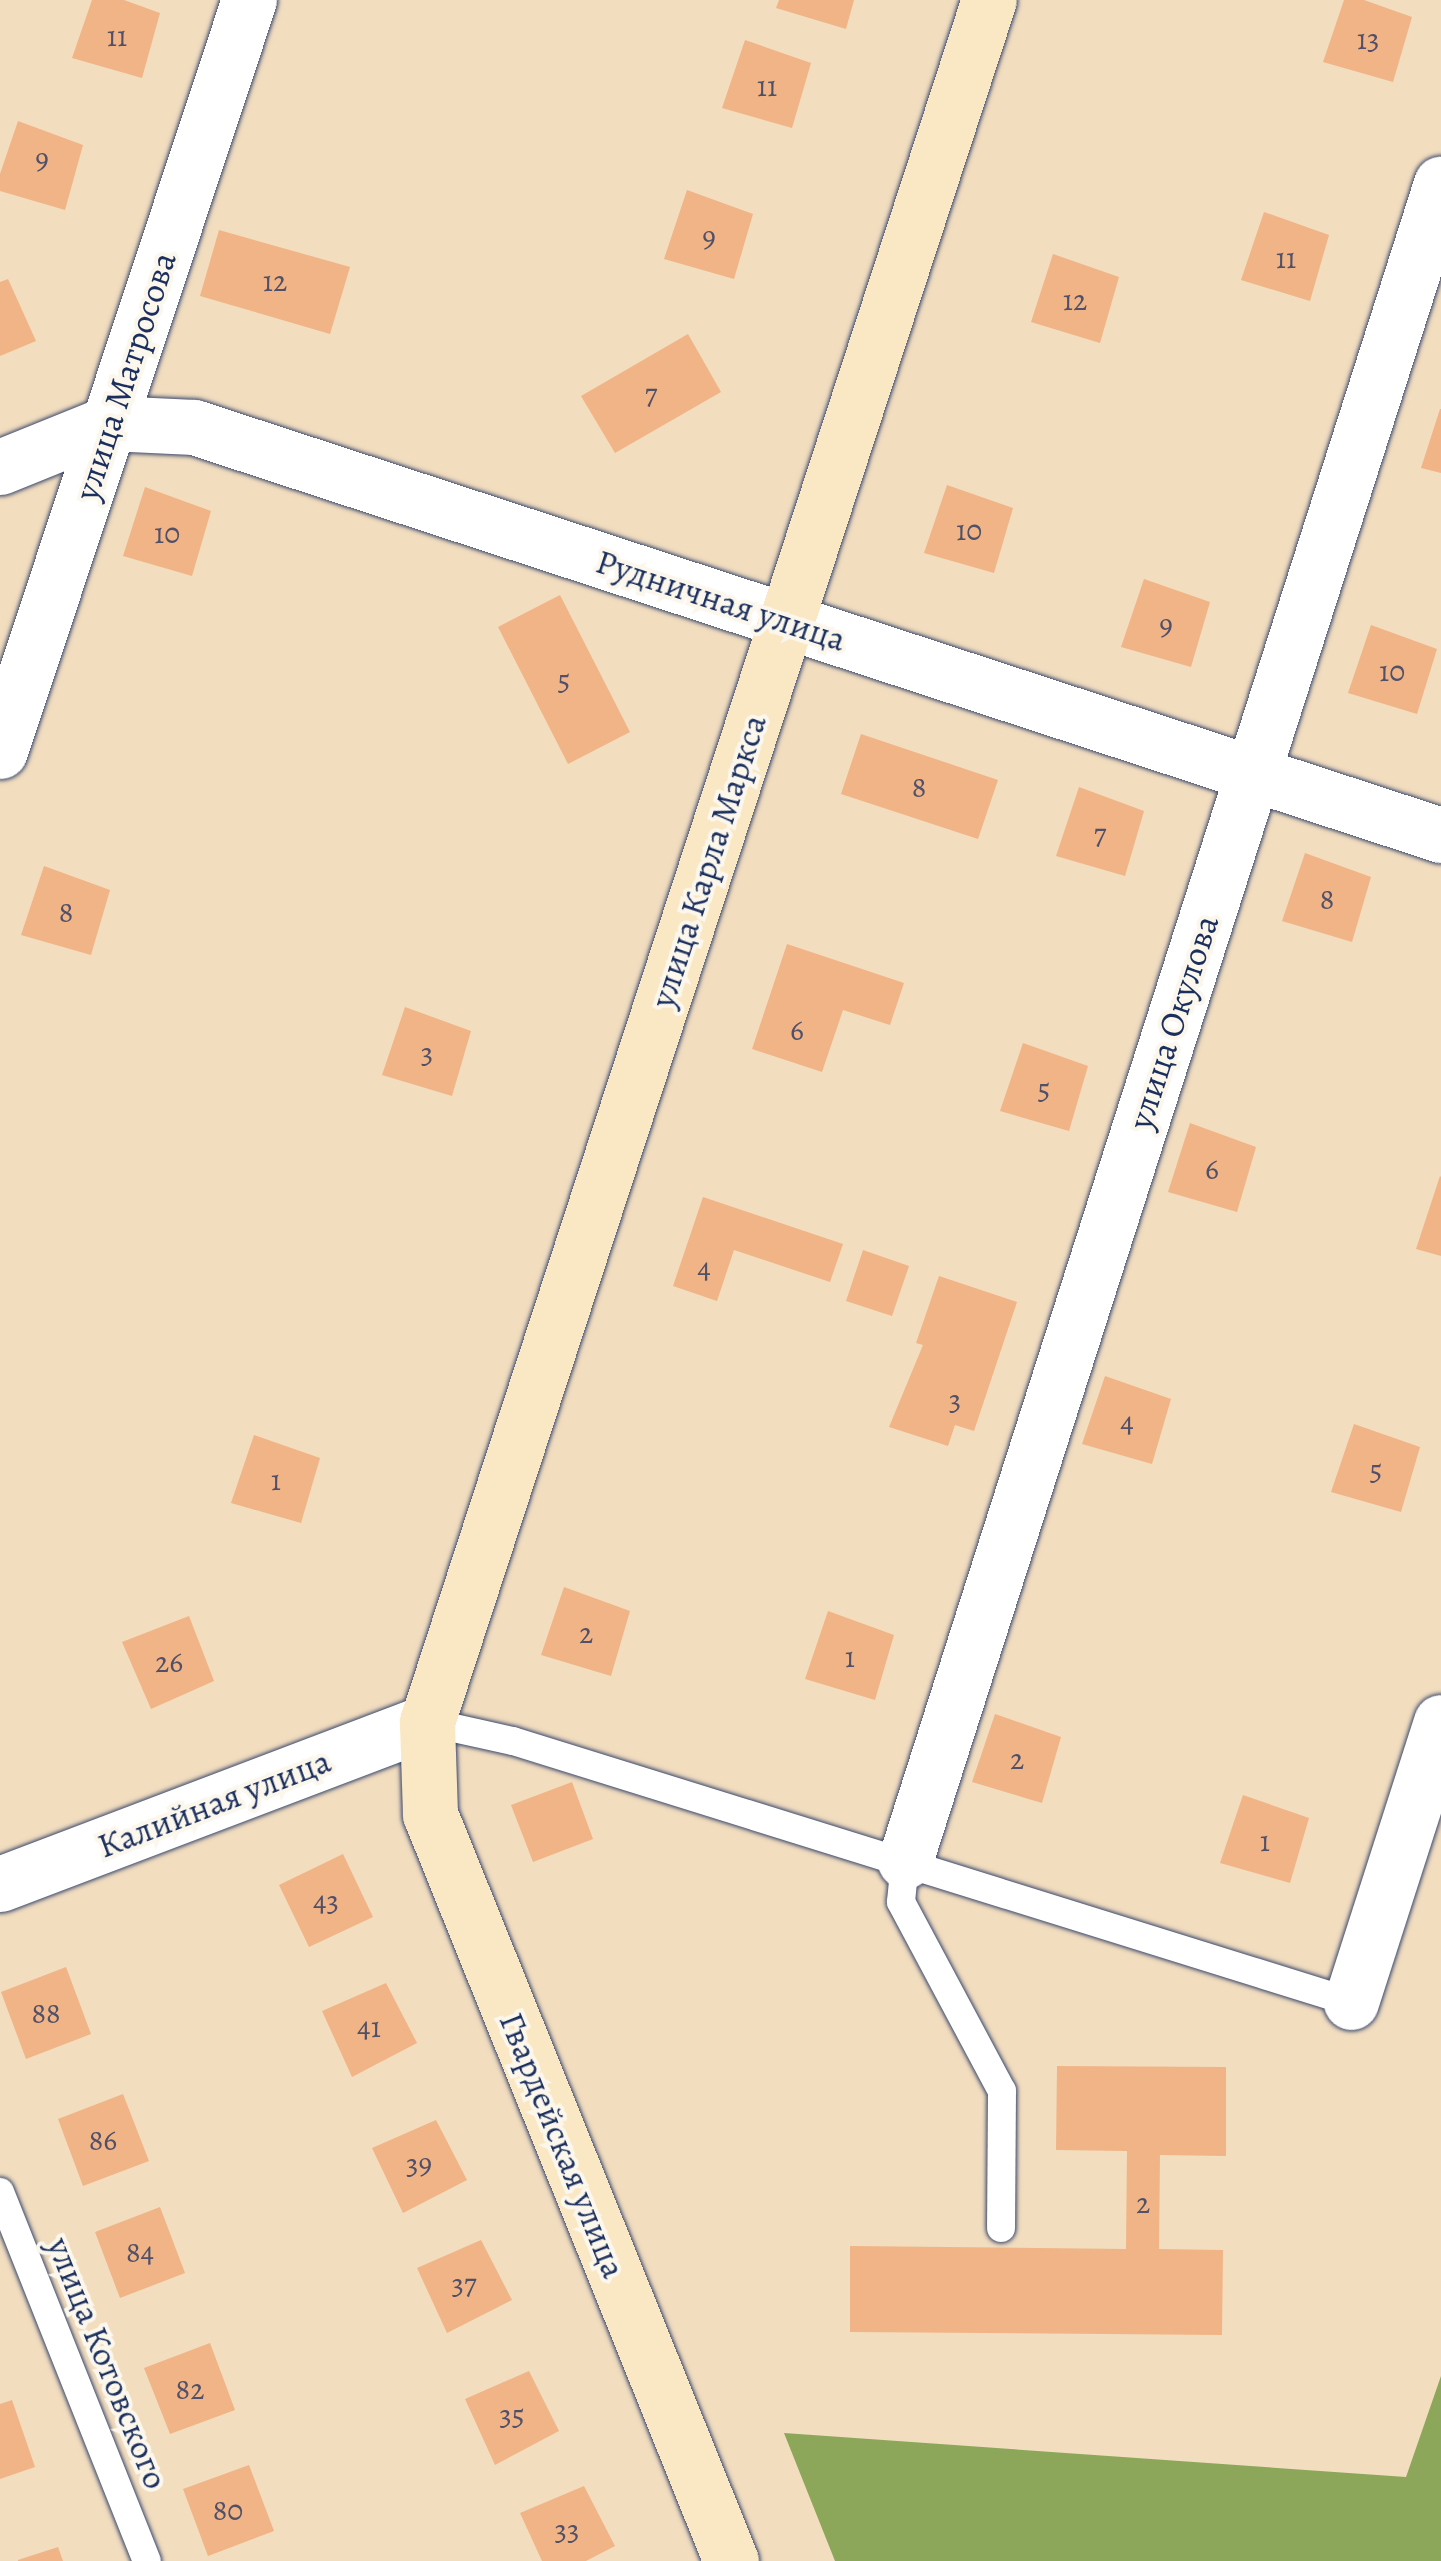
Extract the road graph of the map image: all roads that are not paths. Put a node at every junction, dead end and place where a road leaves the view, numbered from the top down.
1 (249, 0) edge
2 (989, 0) edge
3 (1441, 184) edge
4 (109, 424) junction
5 (0, 467) edge
6 (786, 621) junction
7 (0, 751) edge
8 (1252, 774) junction
9 (1441, 835) edge
10 (427, 1722) junction
11 (1441, 1722) edge
12 (905, 1861) junction
13 (0, 1884) edge
14 (1351, 2002) joint
15 (0, 2192) edge
16 (1001, 2228) dead end
17 (147, 2561) edge
18 (731, 2561) edge

1 - 4 street, улица Матросова
2 - 6 main road, улица Карла Маркса
3 - 8 street, улица Окулова
4 - 5 street, Рудничная улица
4 - 6 street, Рудничная улица
4 - 7 street, улица Матросова
6 - 8 street, Рудничная улица
6 - 10 main road, улица Карла Маркса
8 - 9 street, Рудничная улица
8 - 12 street, улица Окулова
10 - 12 lane
10 - 13 street, Калийная улица
10 - 18 main road, Гвардейская улица
11 - 14 street
12 - 14 lane
12 - 16 lane
15 - 17 lane, улица Котовского

